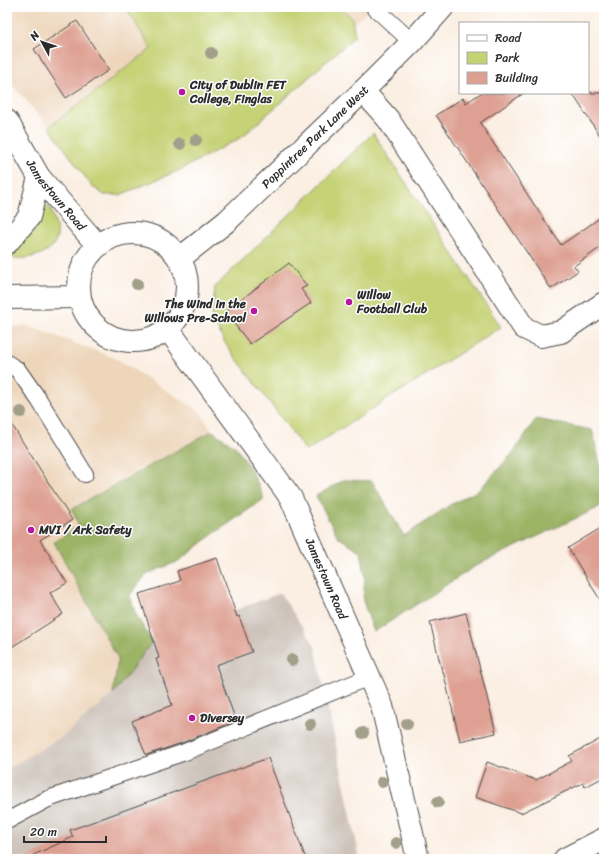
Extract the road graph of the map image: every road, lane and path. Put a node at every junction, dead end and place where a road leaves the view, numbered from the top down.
1 (374, 7) edge
2 (443, 7) edge
3 (412, 42) junction
4 (363, 91) junction
5 (7, 121) edge
6 (39, 177) junction
7 (7, 243) edge
8 (98, 246) junction
9 (179, 259) junction
10 (79, 297) junction
11 (7, 298) edge
12 (604, 303) edge
13 (168, 329) junction
14 (7, 363) edge
15 (85, 474) dead end
16 (369, 677) junction
17 (7, 821) edge
18 (604, 840) edge
19 (418, 859) edge
20 (565, 859) edge

1 - 3 lane
2 - 3 street, Poppintree Park Lane West
3 - 4 street, Poppintree Park Lane West
4 - 9 street, Poppintree Park Lane West
4 - 12 street
5 - 6 street, Jamestown Road
6 - 7 street
6 - 8 street, Jamestown Road
8 - 9 street
8 - 10 street
9 - 13 street
10 - 11 street
10 - 13 street
13 - 16 street, Jamestown Road
14 - 15 lane
16 - 17 lane
16 - 19 street, Jamestown Road
18 - 20 street

